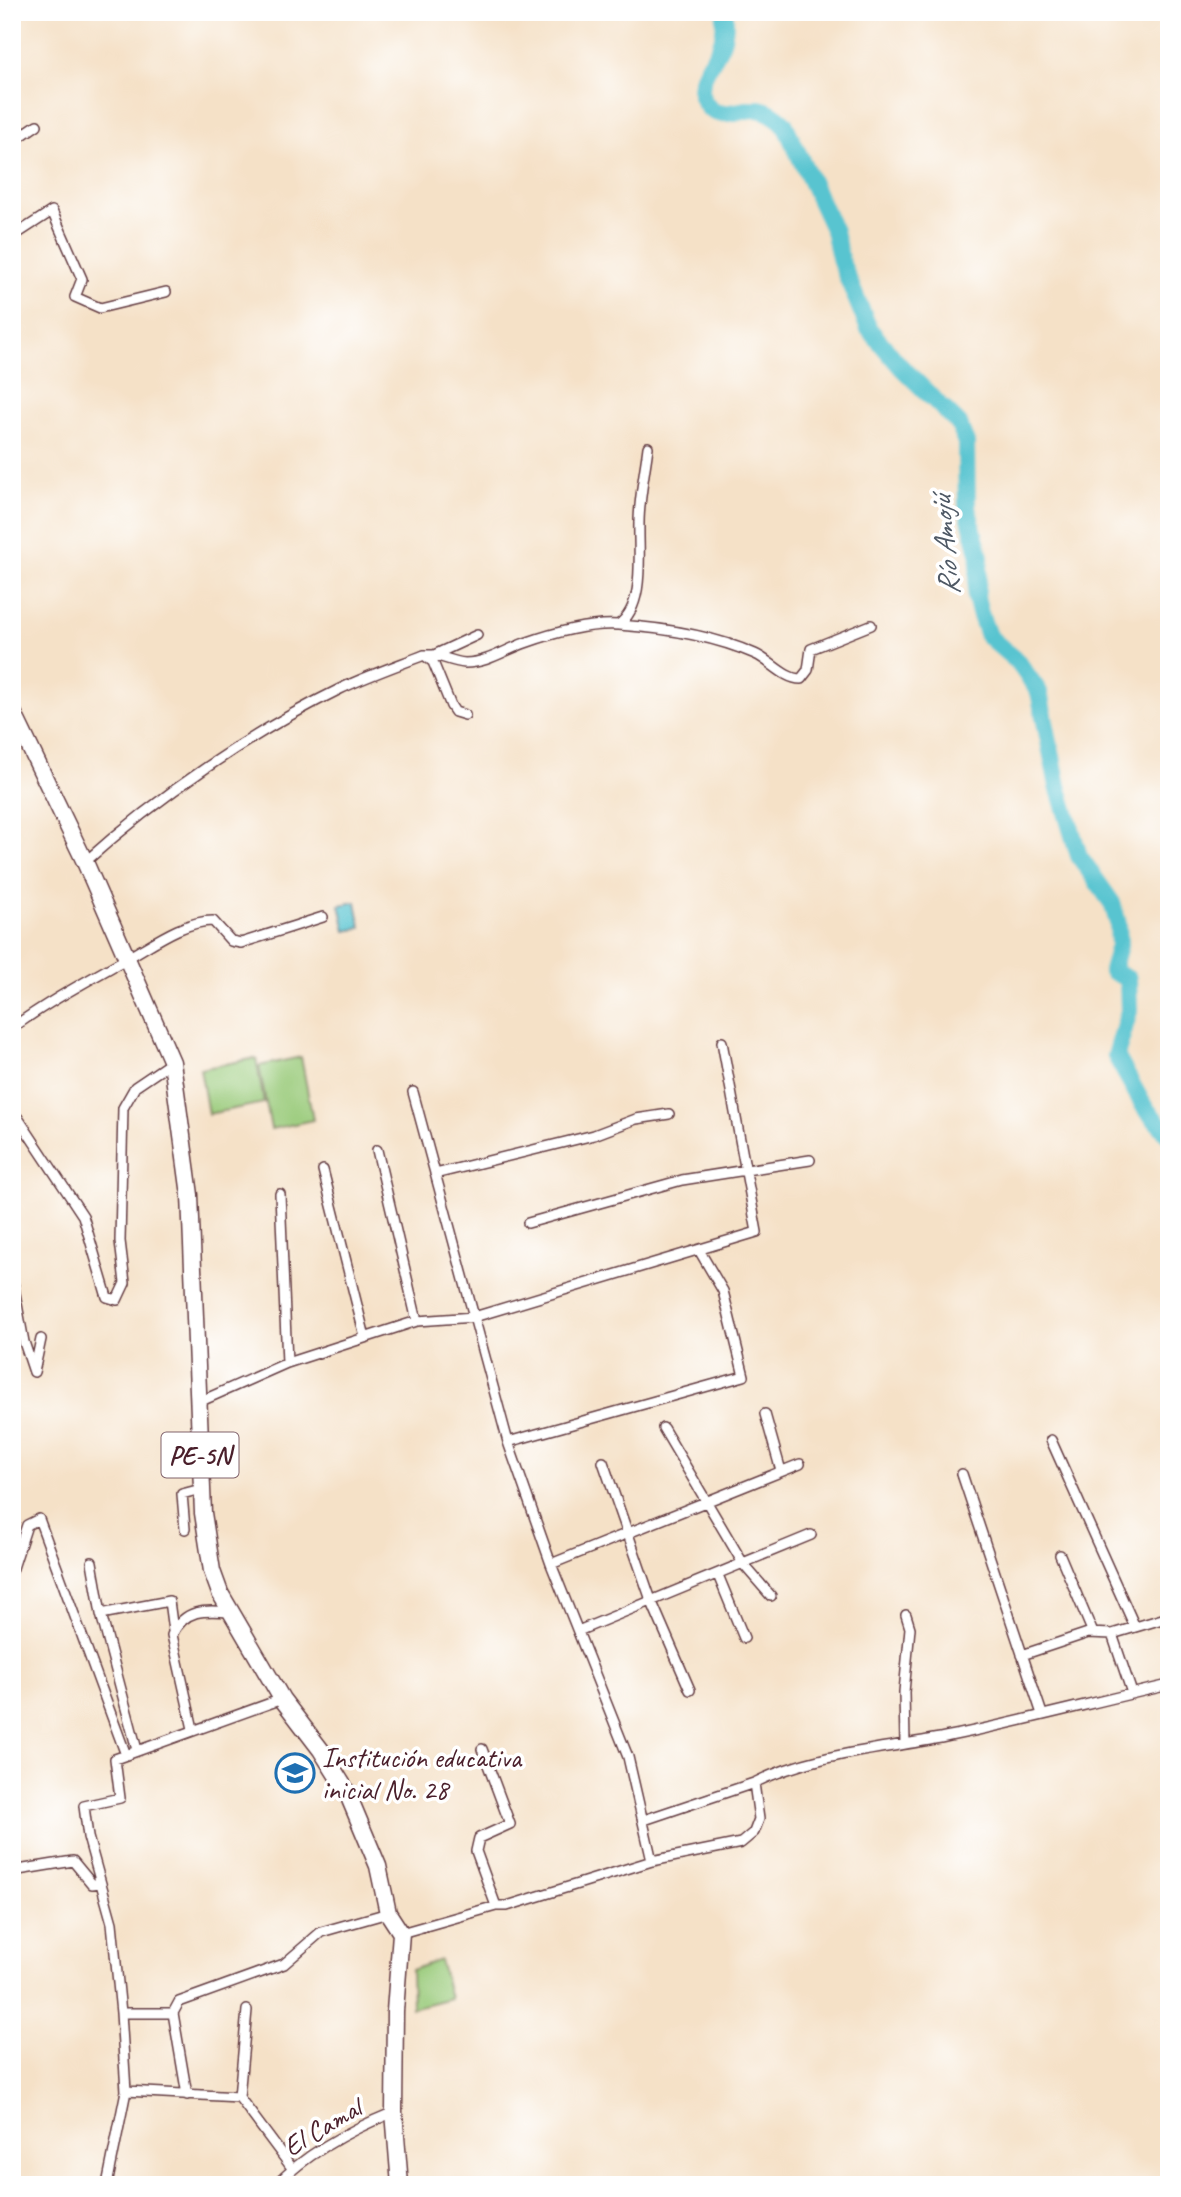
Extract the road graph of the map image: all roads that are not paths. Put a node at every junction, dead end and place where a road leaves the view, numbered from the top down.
1 (37, 125) dead end
2 (12, 142) edge
3 (12, 237) edge
4 (166, 292) dead end
5 (648, 447) dead end
6 (618, 625) junction
7 (871, 625) dead end
8 (477, 635) dead end
9 (429, 655) junction
10 (12, 710) edge
11 (465, 715) dead end
12 (85, 862) junction
13 (323, 917) dead end
14 (127, 959) junction
15 (12, 1028) edge
16 (722, 1042) dead end
17 (172, 1062) junction
18 (412, 1092) dead end
19 (669, 1114) dead end
20 (12, 1115) edge
21 (377, 1150) dead end
22 (810, 1160) dead end
23 (744, 1168) junction
24 (323, 1170) dead end
25 (435, 1174) junction
26 (279, 1194) dead end
27 (527, 1223) dead end
28 (699, 1250) junction
29 (12, 1277) edge
30 (474, 1317) junction
31 (416, 1321) junction
32 (365, 1337) junction
33 (41, 1339) dead end
34 (287, 1363) junction
35 (199, 1402) junction
36 (765, 1414) dead end
37 (663, 1428) dead end
38 (1051, 1440) dead end
39 (508, 1442) junction
40 (603, 1462) dead end
41 (800, 1464) dead end
42 (780, 1471) junction
43 (962, 1474) dead end
44 (201, 1489) junction
45 (704, 1500) junction
46 (185, 1529) dead end
47 (627, 1533) junction
48 (811, 1535) dead end
49 (1060, 1555) dead end
50 (92, 1562) dead end
51 (551, 1564) junction
52 (744, 1565) junction
53 (12, 1571) edge
54 (718, 1574) junction
55 (771, 1596) dead end
56 (651, 1600) junction
57 (231, 1612) junction
58 (101, 1614) junction
59 (906, 1615) dead end
60 (1169, 1617) edge
61 (1135, 1627) junction
62 (578, 1631) junction
63 (173, 1632) junction
64 (1093, 1633) junction
65 (1112, 1634) junction
66 (744, 1638) dead end
67 (1022, 1655) junction
68 (1169, 1685) edge
69 (690, 1690) dead end
70 (1132, 1693) junction
71 (282, 1699) junction
72 (1042, 1714) junction
73 (193, 1729) junction
74 (905, 1744) junction
75 (482, 1749) dead end
76 (137, 1751) junction
77 (125, 1755) junction
78 (754, 1783) junction
79 (644, 1820) junction
80 (88, 1838) junction
81 (652, 1861) junction
82 (12, 1871) edge
83 (496, 1906) junction
84 (388, 1913) junction
85 (401, 1933) junction
86 (247, 2010) dead end
87 (121, 2013) junction
88 (173, 2013) junction
89 (125, 2091) junction
90 (187, 2095) junction
91 (239, 2097) junction
92 (394, 2112) junction
93 (292, 2168) junction
94 (107, 2185) edge
95 (276, 2185) edge
96 (400, 2185) edge

1 - 2 street
3 - 4 street
5 - 6 street
6 - 7 street
6 - 9 street
8 - 9 street
9 - 11 street
9 - 12 street
10 - 12 highway, PE-5N
12 - 14 highway, PE-5N
13 - 14 street
14 - 15 street
14 - 17 highway, PE-5N
16 - 23 street
17 - 20 street
17 - 35 highway, PE-5N
18 - 25 street
19 - 25 street
21 - 31 street
22 - 23 street
23 - 27 street
23 - 28 street
24 - 32 street
25 - 30 street
26 - 34 street
28 - 30 street
28 - 39 street
29 - 33 street
30 - 31 street
30 - 39 street
31 - 32 street
32 - 34 street
34 - 35 street
35 - 44 highway, PE-5N
36 - 42 street
37 - 45 street
38 - 61 street
39 - 51 street
40 - 47 street
41 - 42 street
42 - 45 street
43 - 67 street
44 - 46 street
44 - 57 highway, PE-5N
45 - 47 street
45 - 52 street
47 - 51 street
47 - 56 street
48 - 52 street
49 - 64 street
50 - 58 street
51 - 62 street
52 - 54 street
52 - 55 street
53 - 77 street
54 - 56 street
54 - 66 street
56 - 62 street
56 - 69 street
57 - 63 street
57 - 71 highway, PE-5N
58 - 63 street
58 - 76 street
59 - 74 street
60 - 61 street
61 - 65 street
62 - 79 street
63 - 73 street
64 - 65 street
64 - 67 street
65 - 70 street
67 - 72 street
68 - 70 street
70 - 72 street
71 - 73 street
71 - 84 highway, PE-5N
72 - 74 street
73 - 76 street
74 - 78 street
75 - 83 street
76 - 77 street
77 - 80 street
78 - 79 street
78 - 81 street
79 - 81 street
80 - 82 street
80 - 87 street
81 - 83 street
83 - 85 street
84 - 85 highway, PE-5N
84 - 88 street
85 - 92 highway
86 - 91 street
87 - 88 street
87 - 89 street
88 - 90 street
89 - 90 street
89 - 94 street
90 - 91 street
91 - 93 street
92 - 93 street, El Camal
92 - 96 highway
93 - 95 street, El Camal

